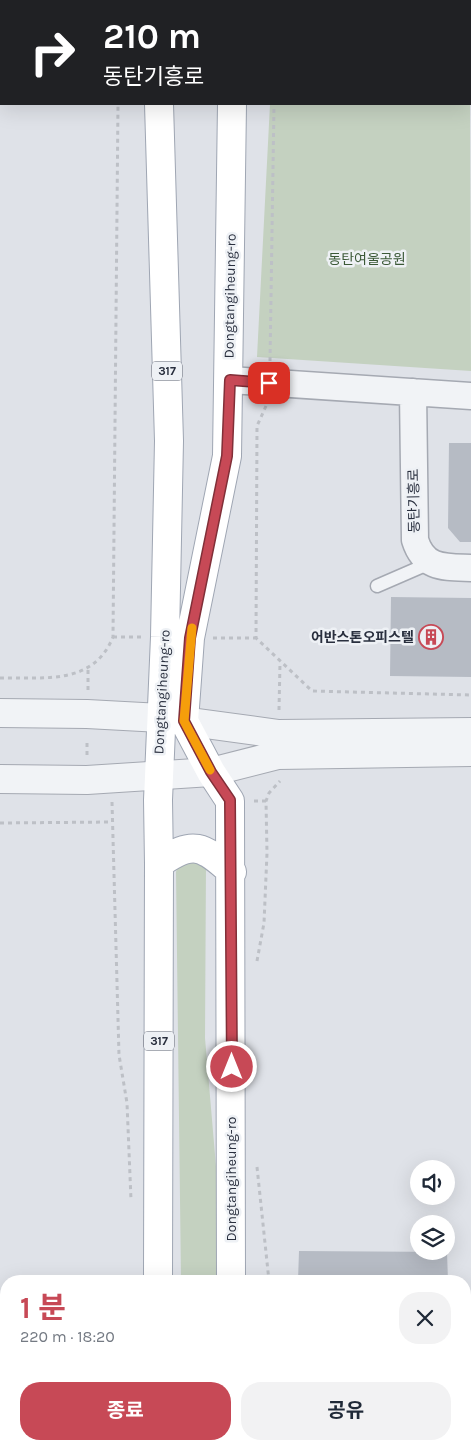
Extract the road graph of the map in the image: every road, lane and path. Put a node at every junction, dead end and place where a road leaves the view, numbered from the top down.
1 (118, 105) edge
2 (159, 105) edge
3 (232, 105) edge
4 (274, 105) edge
5 (270, 363) dead end
6 (230, 380) junction
7 (413, 392) junction
8 (471, 396) edge
9 (269, 400) dead end
10 (430, 563) junction
11 (471, 568) edge
12 (377, 586) dead end
13 (0, 678) edge
14 (471, 695) edge
15 (0, 714) edge
16 (172, 720) junction
17 (471, 732) edge
18 (471, 752) edge
19 (211, 772) junction
20 (159, 776) junction
21 (0, 779) edge
22 (277, 783) dead end
23 (112, 799) dead end
24 (112, 822) junction
25 (0, 823) edge
26 (160, 864) junction
27 (232, 872) junction
28 (255, 970) dead end
29 (257, 1164) dead end
30 (132, 1202) dead end
31 (158, 1275) edge
32 (231, 1275) edge
33 (268, 1275) edge

1 - 13 path
2 - 16 main road, Dongtangiheung-ro / 317
3 - 6 main road, Dongtangiheung-ro / 317
4 - 5 path
6 - 7 street
6 - 16 main road, Dongtangiheung-ro / 317
7 - 8 street
7 - 10 street, 동탄기흥로
9 - 14 path
10 - 11 street
10 - 12 lane
15 - 16 street
16 - 17 street
16 - 19 main road, Dongtangiheung-ro
16 - 20 main road, Dongtangiheung-ro / 317
18 - 19 street
19 - 20 street
19 - 27 main road, Dongtangiheung-ro
20 - 21 street
20 - 26 main road, Dongtangiheung-ro / 317
22 - 28 path
23 - 24 path
24 - 25 path
24 - 30 path
26 - 27 main road
26 - 31 main road, Dongtangiheung-ro / 317
27 - 32 main road, Dongtangiheung-ro
29 - 33 path

